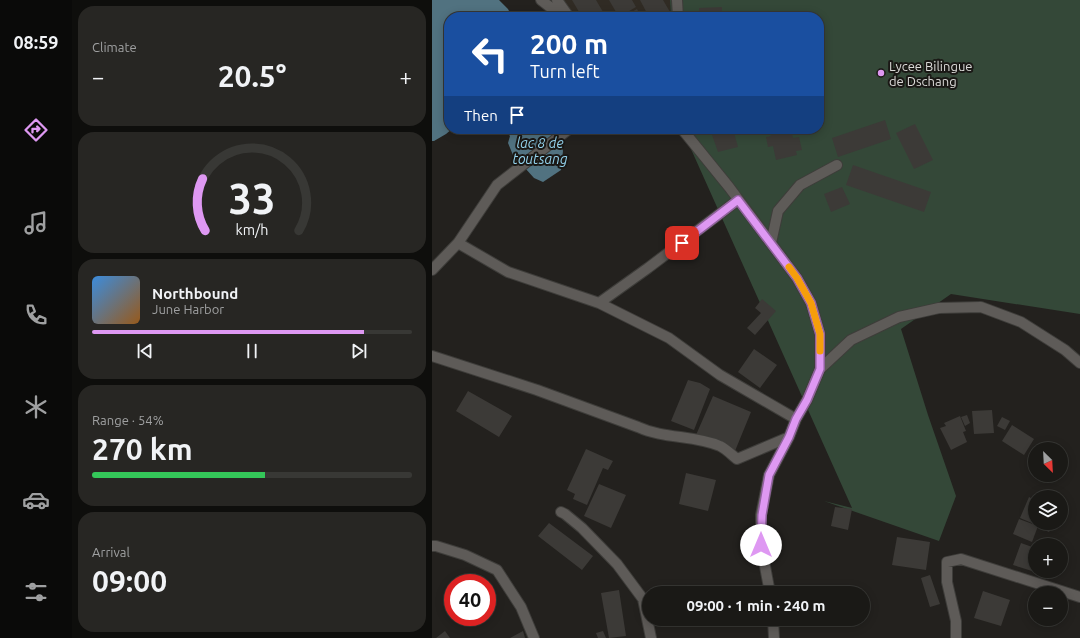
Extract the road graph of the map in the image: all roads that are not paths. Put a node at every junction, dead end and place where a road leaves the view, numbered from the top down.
1 (541, 0) edge
2 (557, 0) edge
3 (677, 0) edge
4 (555, 12) edge
5 (565, 12) edge
6 (678, 12) edge
7 (563, 134) edge
8 (687, 134) edge
9 (837, 165) dead end
10 (738, 200) junction
11 (458, 243) junction
12 (771, 243) junction
13 (432, 270) edge
14 (599, 303) junction
15 (432, 356) edge
16 (1080, 363) edge
17 (820, 369) junction
18 (796, 419) junction
19 (789, 437) junction
20 (561, 512) dead end
21 (432, 546) edge
22 (769, 586) edge
23 (1080, 597) edge
24 (773, 626) edge
25 (534, 638) edge
26 (651, 638) edge
27 (774, 638) edge
28 (956, 638) edge

1 - 4 street
2 - 5 street
3 - 6 street
7 - 11 street
8 - 10 street
9 - 12 street
10 - 12 street
10 - 14 street
11 - 13 street
11 - 14 street
12 - 17 street
14 - 18 street
15 - 19 street
16 - 17 street
17 - 18 street
18 - 19 street
19 - 22 street
20 - 26 street
21 - 25 street
23 - 28 street
24 - 27 street

